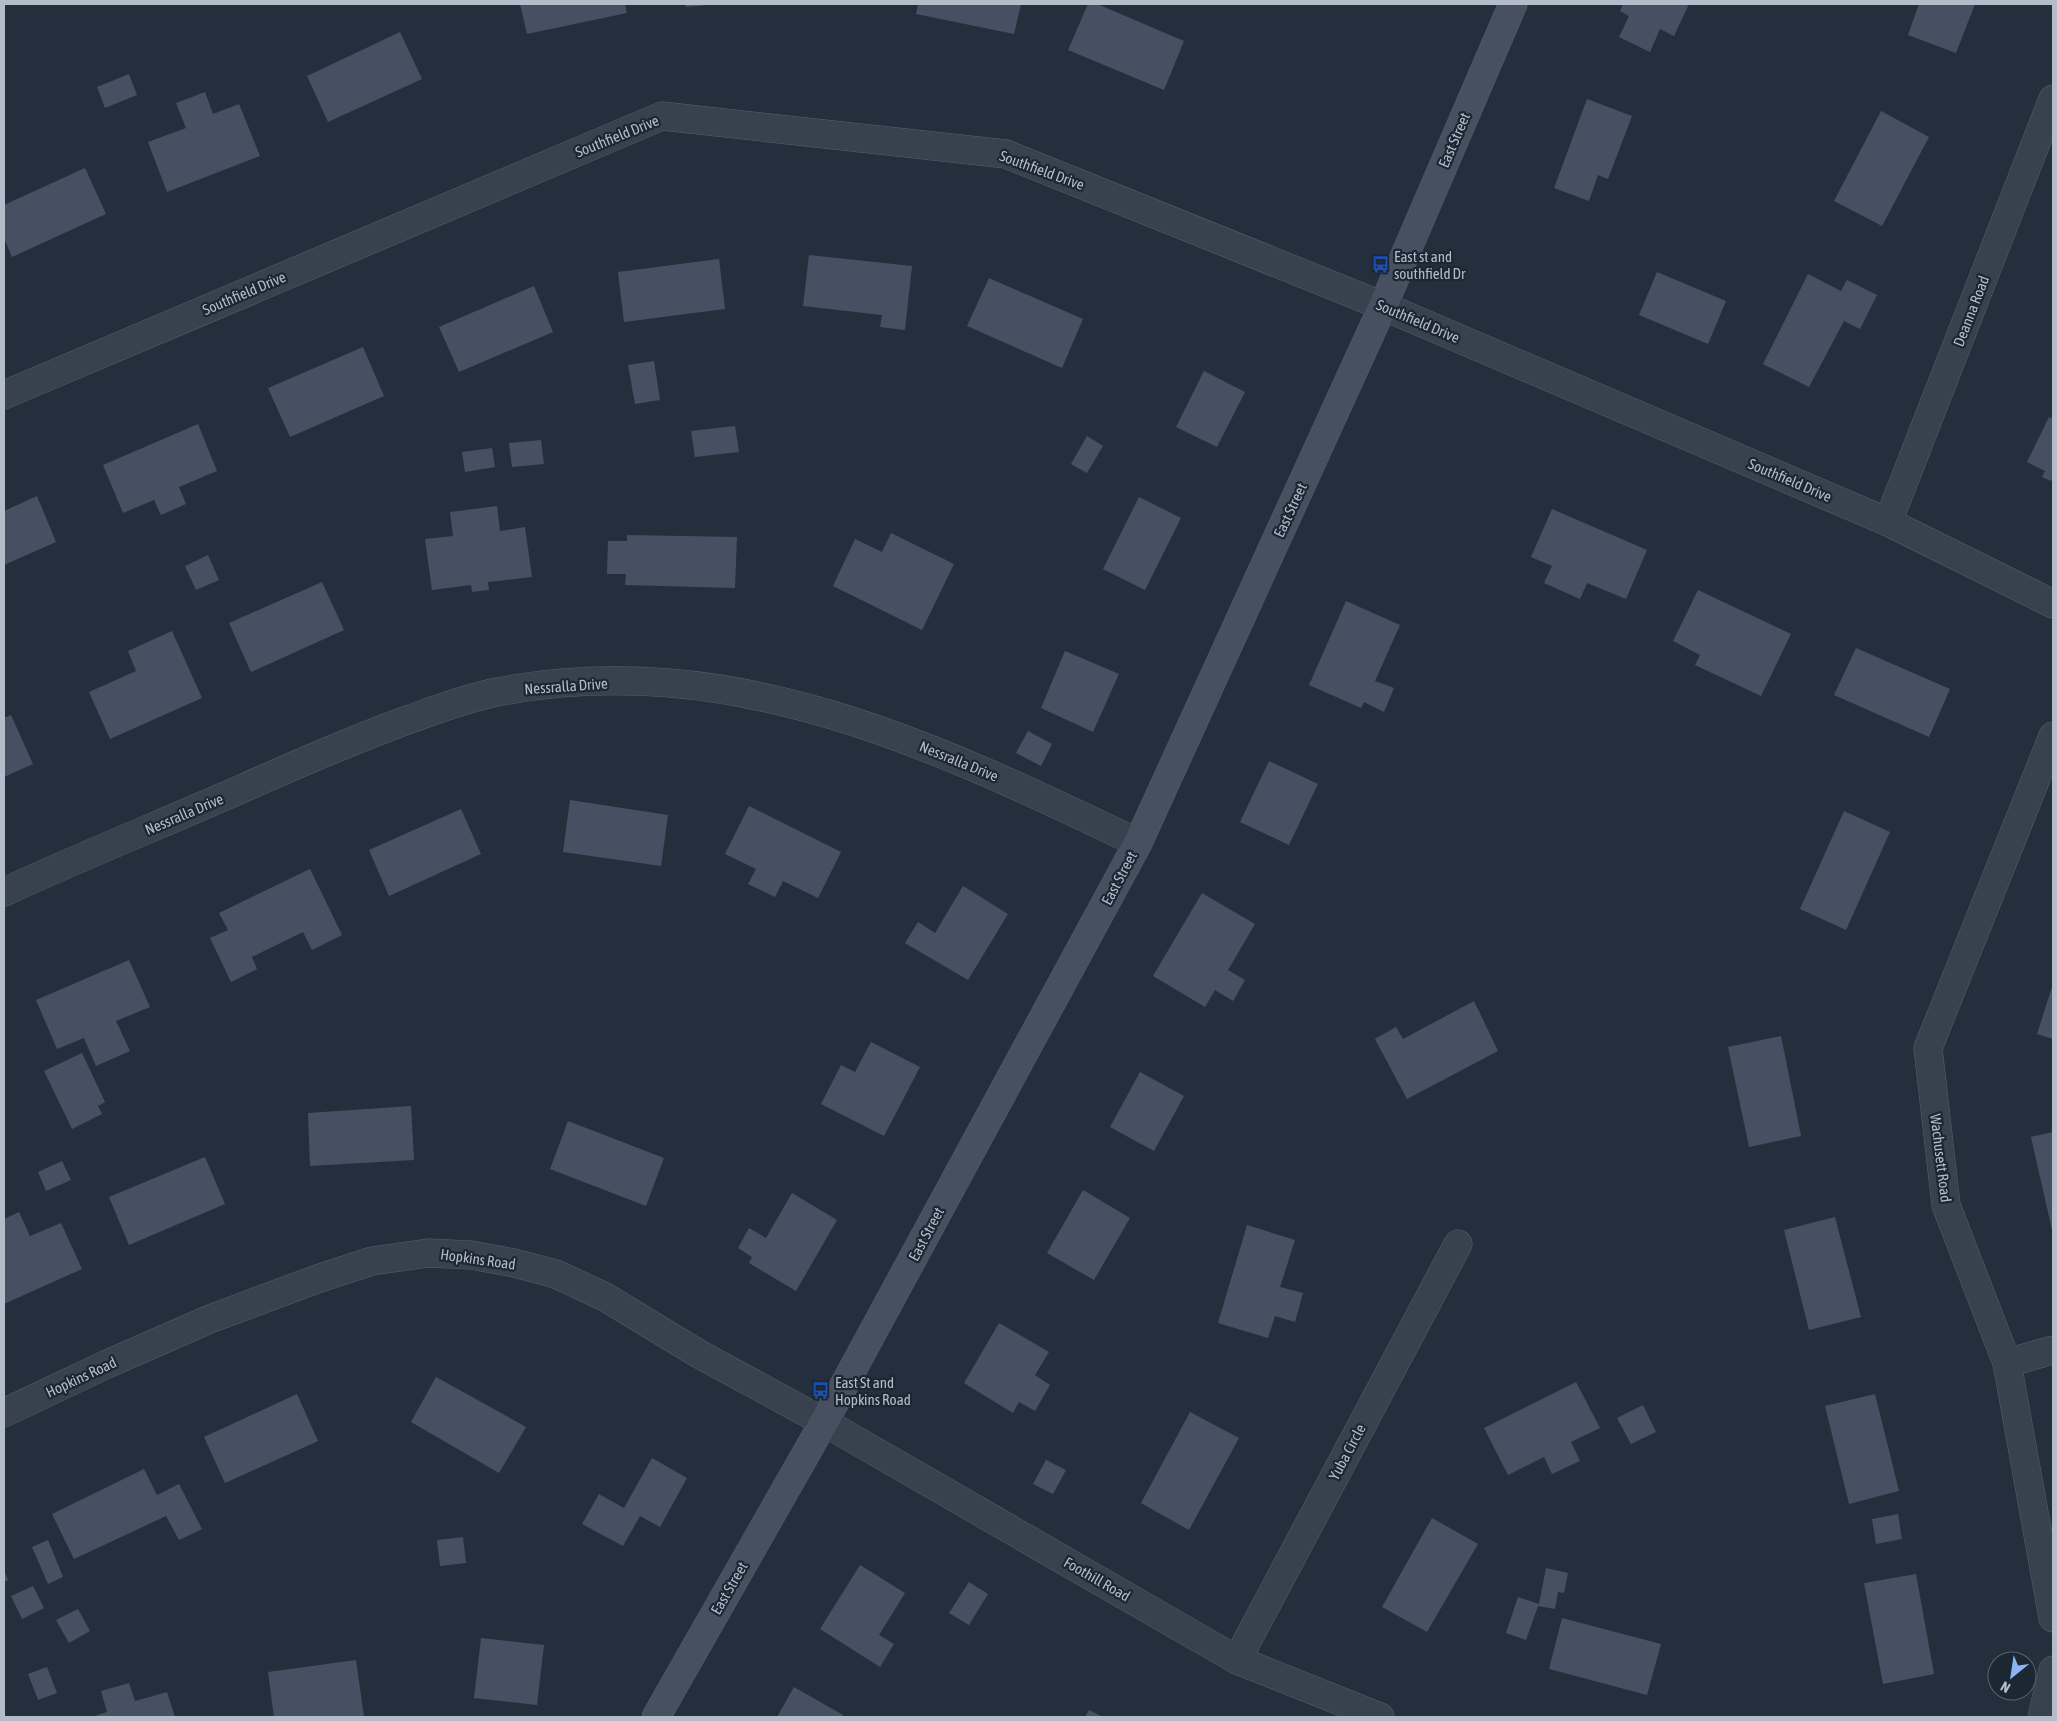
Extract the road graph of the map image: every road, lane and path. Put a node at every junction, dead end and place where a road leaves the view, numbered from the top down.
1 (1513, 4) edge
2 (2053, 99) edge
3 (1383, 306) junction
4 (4, 395) edge
5 (1888, 522) junction
6 (2053, 604) edge
7 (2053, 736) edge
8 (1138, 844) junction
9 (4, 892) edge
10 (1458, 1244) dead end
11 (2053, 1350) edge
12 (2007, 1363) junction
13 (4, 1414) edge
14 (824, 1422) junction
15 (2053, 1618) edge
16 (1237, 1660) junction
17 (2053, 1670) edge
18 (656, 1717) edge
19 (1380, 1717) edge
20 (2042, 1717) edge

1 - 3 street, East Street
2 - 5 street, Deanna Road
3 - 4 street, Southfield Drive
3 - 5 street, Southfield Drive
3 - 8 street, East Street
5 - 6 street, Southfield Drive
7 - 12 street, Wachusett Road
8 - 9 street, Nessralla Drive
8 - 14 street, East Street
10 - 16 street, Yuba Circle
11 - 12 street
12 - 15 street, Wachusett Road
13 - 14 street, Hopkins Road
14 - 16 street, Foothill Road
14 - 18 street, East Street
16 - 19 street, Foothill Road
17 - 20 street

